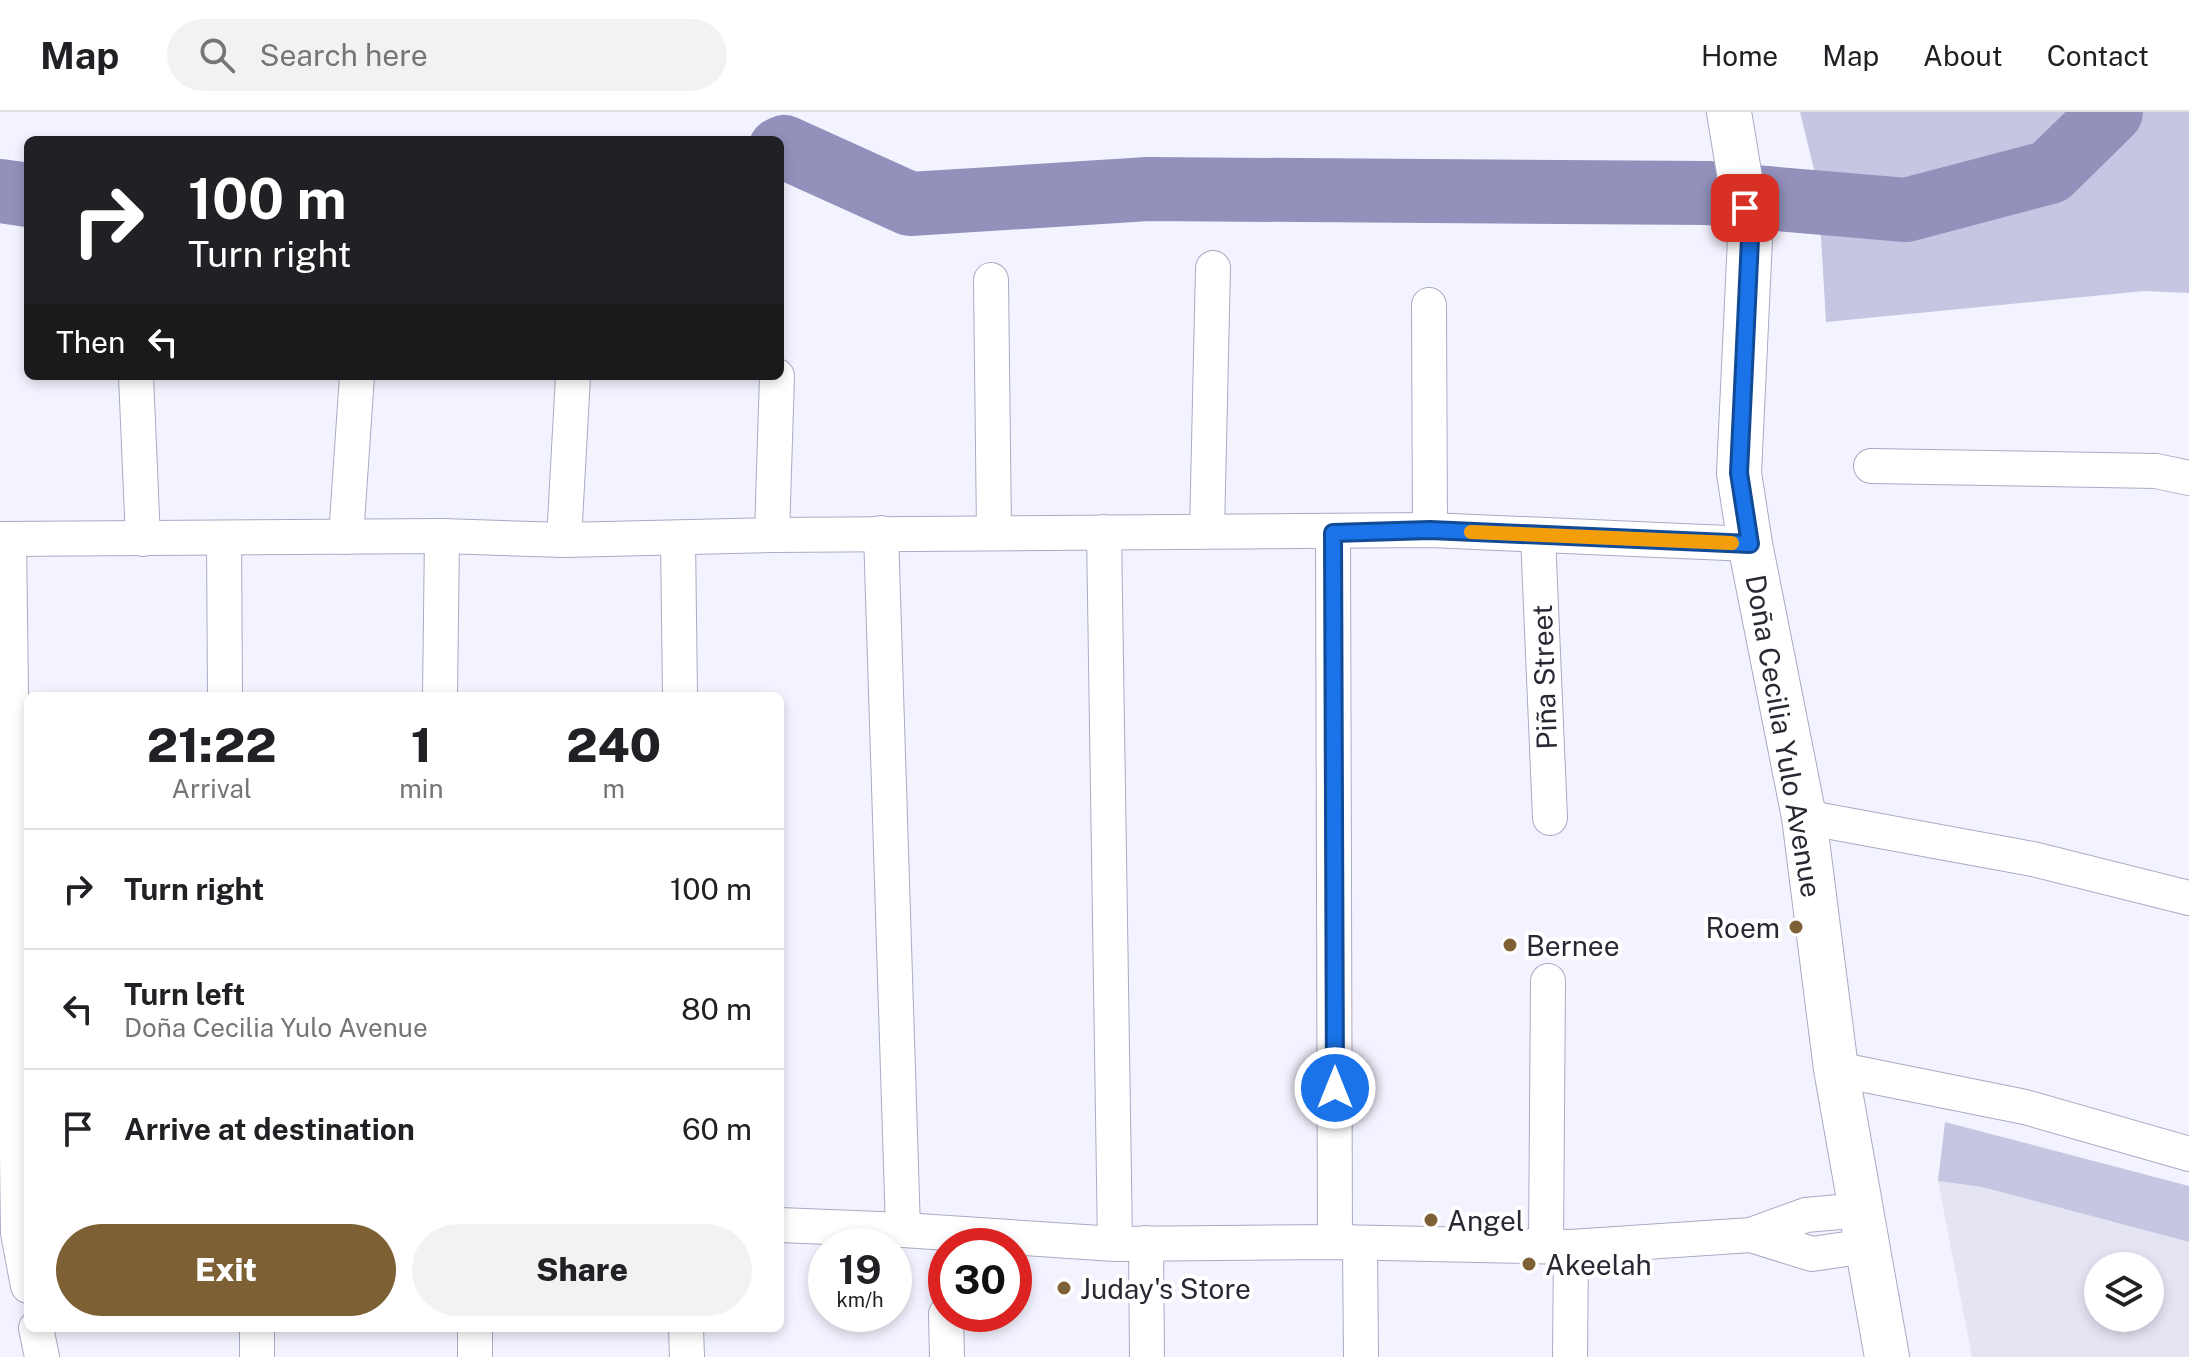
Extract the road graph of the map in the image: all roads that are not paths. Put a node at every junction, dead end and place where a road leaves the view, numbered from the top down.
1 (1731, 129) edge
2 (1213, 268) dead end
3 (991, 280) dead end
4 (1429, 305) dead end
5 (136, 380) edge
6 (357, 380) edge
7 (573, 380) edge
8 (777, 380) edge
9 (1871, 466) dead end
10 (2189, 478) edge
11 (1430, 530) junction
12 (1207, 531) junction
13 (994, 532) junction
14 (1104, 532) junction
15 (881, 533) junction
16 (1333, 533) junction
17 (772, 535) junction
18 (442, 536) junction
19 (1538, 536) junction
20 (346, 537) junction
21 (224, 538) junction
22 (678, 538) junction
23 (4, 539) edge
24 (143, 539) junction
25 (564, 540) junction
26 (1750, 544) junction
27 (225, 692) edge
28 (440, 692) edge
29 (680, 692) edge
30 (1804, 817) junction
31 (1550, 818) dead end
32 (2189, 898) edge
33 (1548, 981) dead end
34 (1836, 1069) junction
35 (2189, 1154) edge
36 (784, 1225) edge
37 (854, 1228) edge
38 (903, 1228) edge
39 (1864, 1228) junction
40 (15, 1234) edge
41 (1032, 1241) edge
42 (1131, 1243) junction
43 (1348, 1243) junction
44 (1559, 1246) junction
45 (24, 1270) edge
46 (37, 1332) edge
47 (257, 1332) edge
48 (475, 1332) edge
49 (686, 1332) edge
50 (946, 1332) edge
51 (42, 1357) edge
52 (257, 1357) edge
53 (475, 1357) edge
54 (687, 1357) edge
55 (947, 1357) edge
56 (1147, 1357) edge
57 (1361, 1357) edge
58 (1570, 1357) edge
59 (1887, 1357) edge

1 - 26 main road, Doña Cecilia Yulo Avenue
2 - 12 street
3 - 13 street
4 - 11 street
5 - 24 street
6 - 20 street
7 - 25 street
8 - 17 street
9 - 10 street
11 - 16 street
11 - 19 street
12 - 14 street
12 - 16 street
13 - 14 street
13 - 15 street
14 - 42 street
15 - 17 street
15 - 38 street
16 - 43 street
17 - 22 street
18 - 20 street
18 - 25 street
18 - 28 street
19 - 26 street
19 - 31 street, Piña Street
20 - 21 street
21 - 24 street
21 - 27 street
22 - 25 street
22 - 29 street
23 - 24 street
23 - 40 street
26 - 30 main road, Doña Cecilia Yulo Avenue
30 - 32 street
30 - 34 main road, Doña Cecilia Yulo Avenue
33 - 44 street
34 - 35 street
34 - 39 main road, Doña Cecilia Yulo Avenue
36 - 37 street
39 - 44 street
39 - 59 main road, Doña Cecilia Yulo Avenue
40 - 45 street
41 - 42 street
42 - 43 street
42 - 56 street
43 - 44 street
43 - 57 street
44 - 58 street
46 - 51 street
47 - 52 street
48 - 53 street
49 - 54 street
50 - 55 street

